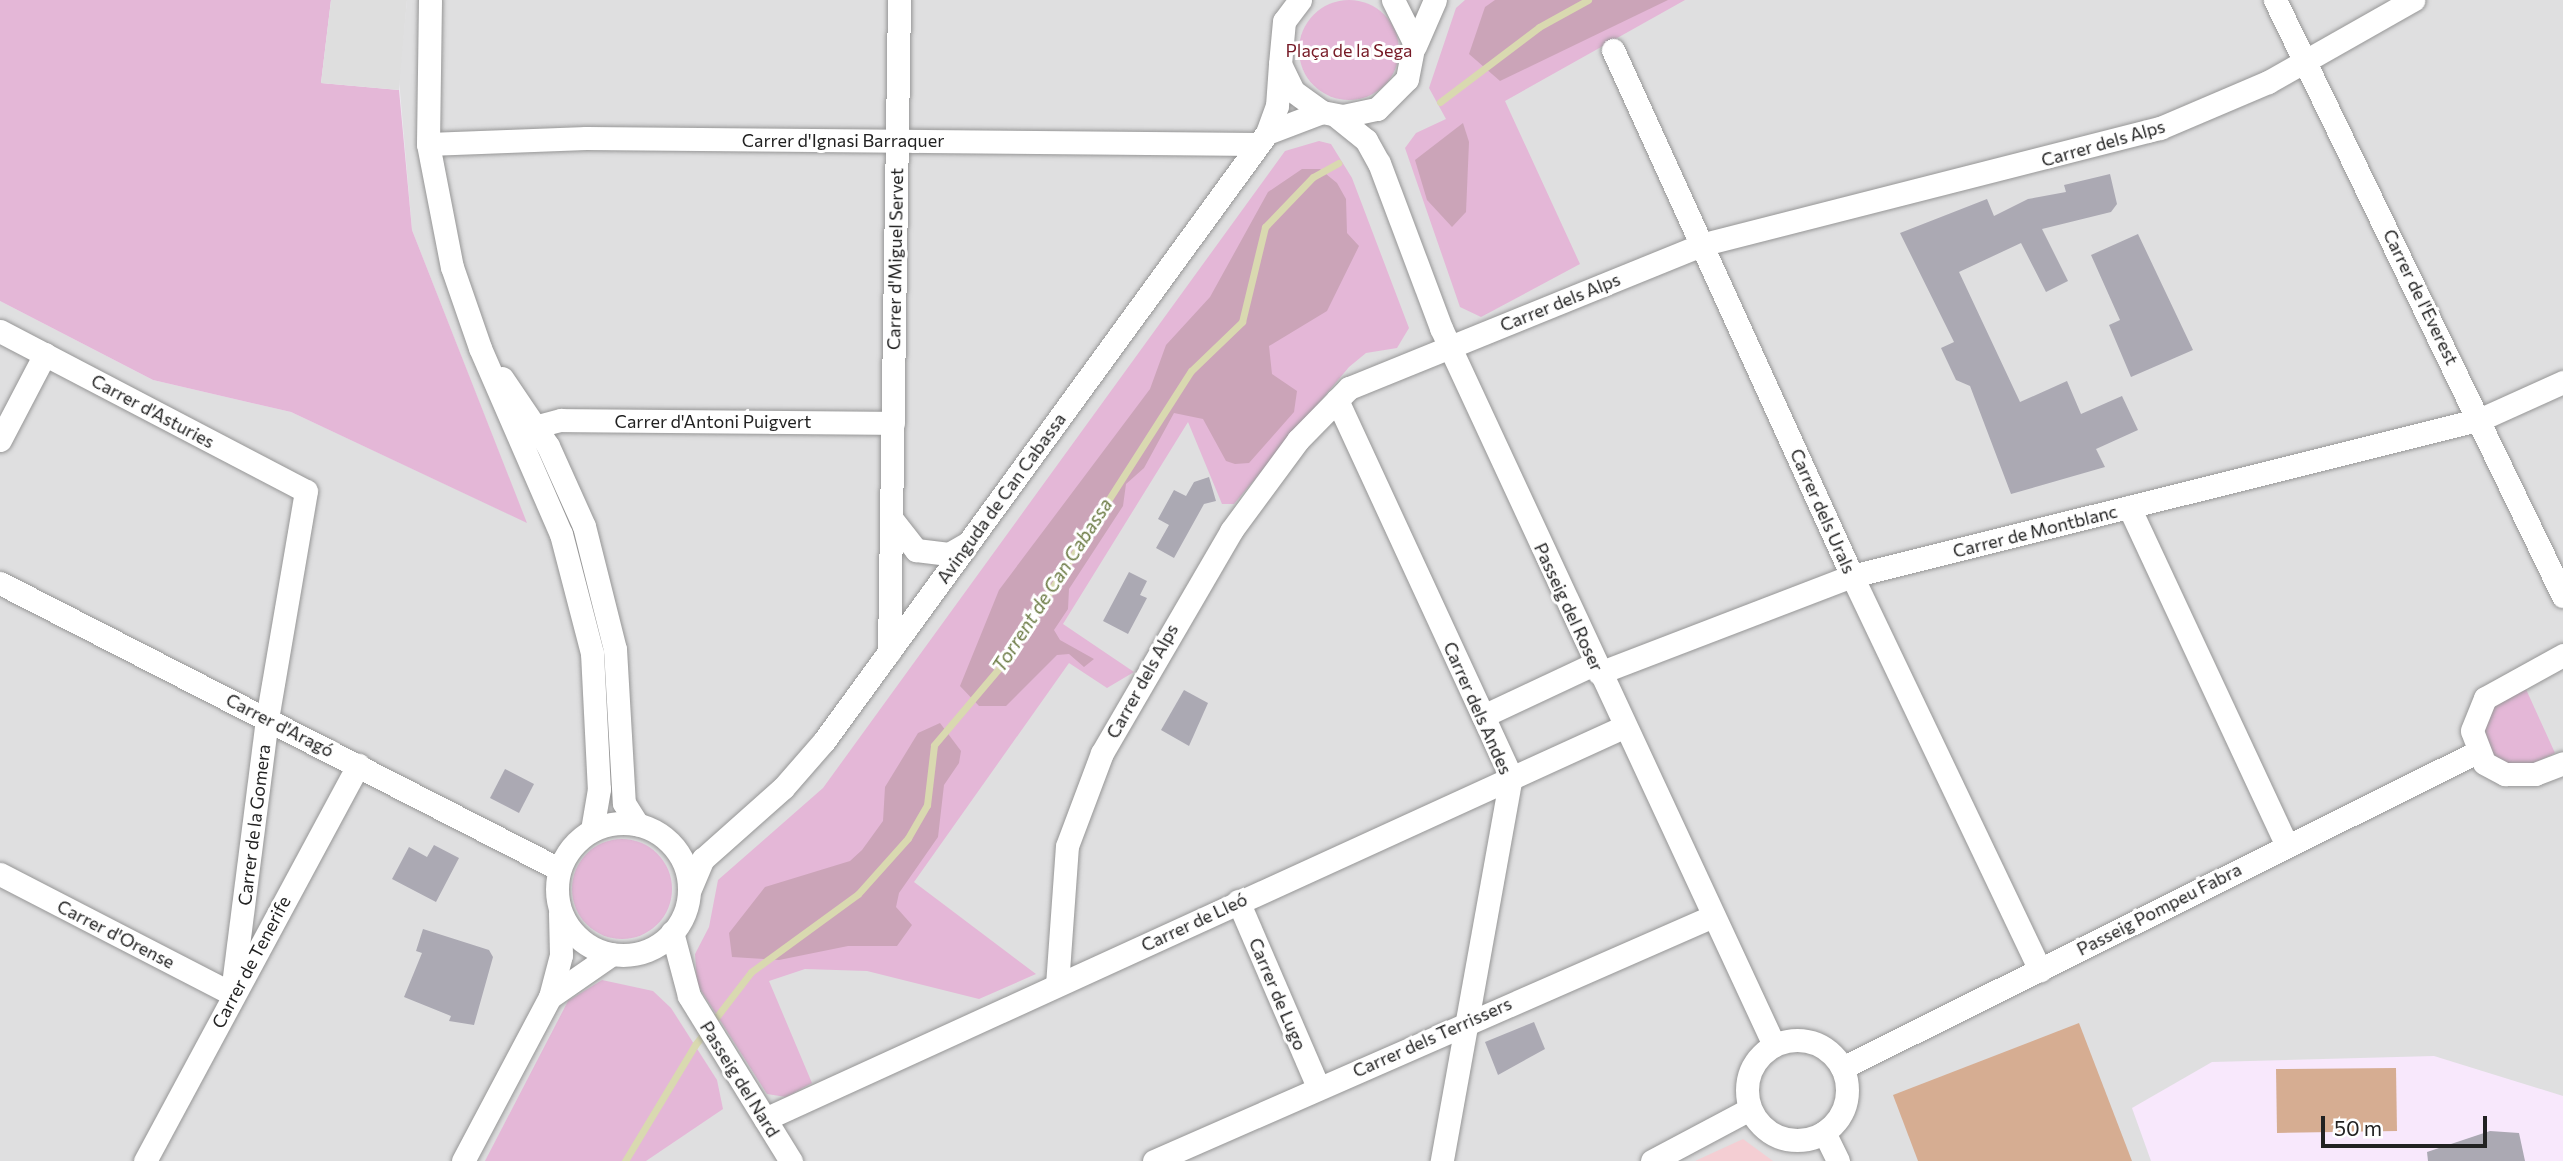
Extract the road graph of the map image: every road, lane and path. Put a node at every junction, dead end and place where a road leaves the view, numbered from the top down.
1 (429, 0) edge
2 (900, 0) edge
3 (1299, 0) edge
4 (1394, 0) edge
5 (1435, 0) edge
6 (2275, 0) edge
7 (2413, 0) edge
8 (1613, 50) dead end
9 (1413, 55) junction
10 (2306, 61) junction
11 (1280, 64) junction
12 (1384, 104) junction
13 (1328, 113) junction
14 (1262, 139) junction
15 (897, 140) junction
16 (428, 144) junction
17 (1379, 163) junction
18 (1704, 244) junction
19 (0, 331) edge
20 (1450, 346) junction
21 (480, 348) junction
22 (45, 354) junction
23 (2563, 382) edge
24 (1337, 400) junction
25 (2481, 419) junction
26 (893, 423) junction
27 (534, 427) junction
28 (0, 440) edge
29 (306, 491) joint
30 (2130, 507) junction
31 (891, 518) junction
32 (968, 543) junction
33 (1852, 576) junction
34 (0, 583) edge
35 (2563, 596) edge
36 (889, 652) junction
37 (2563, 655) edge
38 (1597, 669) junction
39 (1483, 716) junction
40 (267, 719) junction
41 (1623, 727) junction
42 (2477, 752) junction
43 (2563, 763) edge
44 (358, 765) junction
45 (1511, 776) junction
46 (637, 824) junction
47 (592, 831) junction
48 (667, 839) junction
49 (2286, 844) junction
50 (716, 847) junction
51 (559, 869) junction
52 (0, 874) edge
53 (690, 889) junction
54 (1238, 901) junction
55 (560, 913) junction
56 (1711, 917) junction
57 (673, 932) junction
58 (612, 954) junction
59 (635, 954) junction
60 (2040, 970) junction
61 (1057, 985) junction
62 (232, 994) junction
63 (550, 996) junction
64 (689, 996) junction
65 (1469, 1020) junction
66 (1774, 1045) junction
67 (1842, 1068) junction
68 (1318, 1087) junction
69 (1750, 1109) junction
70 (765, 1119) junction
71 (1824, 1132) junction
72 (145, 1161) edge
73 (463, 1161) edge
74 (791, 1161) edge
75 (1154, 1161) edge
76 (1443, 1161) edge
77 (1652, 1161) edge
78 (1838, 1161) edge

1 - 16 street
2 - 15 street, Carrer d'Miguel Servet
3 - 11 street
4 - 9 street
5 - 9 street
6 - 10 street, Carrer de l'Everest
7 - 10 street, Carrer dels Alps
8 - 18 street, Carrer dels Urals
9 - 12 street
10 - 18 street, Carrer dels Alps
10 - 25 street, Carrer de l'Everest
11 - 13 street
11 - 14 street, Avinguda de Can Cabassa
12 - 13 street
12 - 17 street, Passeig del Roser
13 - 14 street
13 - 17 street, Passeig del Roser
14 - 15 street, Carrer d'Ignasi Barraquer
14 - 32 street, Avinguda de Can Cabassa
15 - 16 street, Carrer d'Ignasi Barraquer
15 - 26 street, Carrer d'Miguel Servet
16 - 21 street
17 - 20 street, Passeig del Roser
18 - 20 street, Carrer dels Alps
18 - 33 street, Carrer dels Urals
19 - 22 street, Carrer d'Asturies
20 - 24 street, Carrer dels Alps
20 - 38 street, Passeig del Roser
21 - 27 street
21 - 47 street
22 - 28 street
22 - 29 street, Carrer d'Asturies
23 - 25 street, Carrer de Montblanc
24 - 39 street, Carrer dels Andes
24 - 61 street, Carrer dels Alps
25 - 30 street, Carrer de Montblanc
25 - 35 street, Carrer de l'Everest
26 - 27 street, Carrer d'Antoni Puigvert
26 - 31 street, Carrer d'Miguel Servet
27 - 46 street
29 - 40 street, Carrer de la Gomera
30 - 33 street, Carrer de Montblanc
30 - 49 street
31 - 32 street
31 - 36 street, Carrer d'Miguel Servet
32 - 36 street, Avinguda de Can Cabassa
33 - 38 street, Carrer de Montblanc
33 - 60 street, Carrer dels Urals
34 - 40 street, Carrer d'Aragó
36 - 50 street, Avinguda de Can Cabassa
37 - 42 street
38 - 39 street, Carrer de Montblanc
38 - 41 street, Passeig del Roser
39 - 45 street, Carrer dels Andes
40 - 44 street, Carrer d'Aragó
40 - 62 street, Carrer de la Gomera
41 - 45 street, Carrer de Lleó
41 - 56 street, Passeig del Roser
42 - 43 street
42 - 49 street, Passeig Pompeu Fabra
44 - 51 street, Carrer d'Aragó
44 - 62 street, Carrer de Tenerife
45 - 54 street, Carrer de Lleó
45 - 65 street, Carrer dels Andes
46 - 47 street
46 - 48 street
47 - 51 street
48 - 50 street
48 - 53 street
49 - 60 street, Passeig Pompeu Fabra
50 - 53 street, Avinguda de Can Cabassa
51 - 55 street
52 - 62 street, Carrer d'Orense
53 - 57 street
54 - 61 street, Carrer de Lleó
54 - 68 street, Carrer de Lugo
55 - 58 street
55 - 63 street
56 - 65 street, Carrer dels Terrissers
56 - 66 street, Passeig del Roser
57 - 59 street
57 - 64 street, Passeig del Nard
58 - 59 street
58 - 63 street
59 - 64 street, Passeig del Nard
60 - 67 street, Passeig Pompeu Fabra
61 - 70 street, Carrer de Lleó
62 - 72 street, Carrer de Tenerife
63 - 73 street
64 - 70 street, Passeig del Nard
65 - 68 street, Carrer dels Terrissers
65 - 76 street, Carrer dels Andes
66 - 67 street
66 - 69 street
67 - 71 street
68 - 75 street, Carrer dels Terrissers
69 - 71 street
69 - 77 street
70 - 74 street, Passeig del Nard
71 - 78 street

